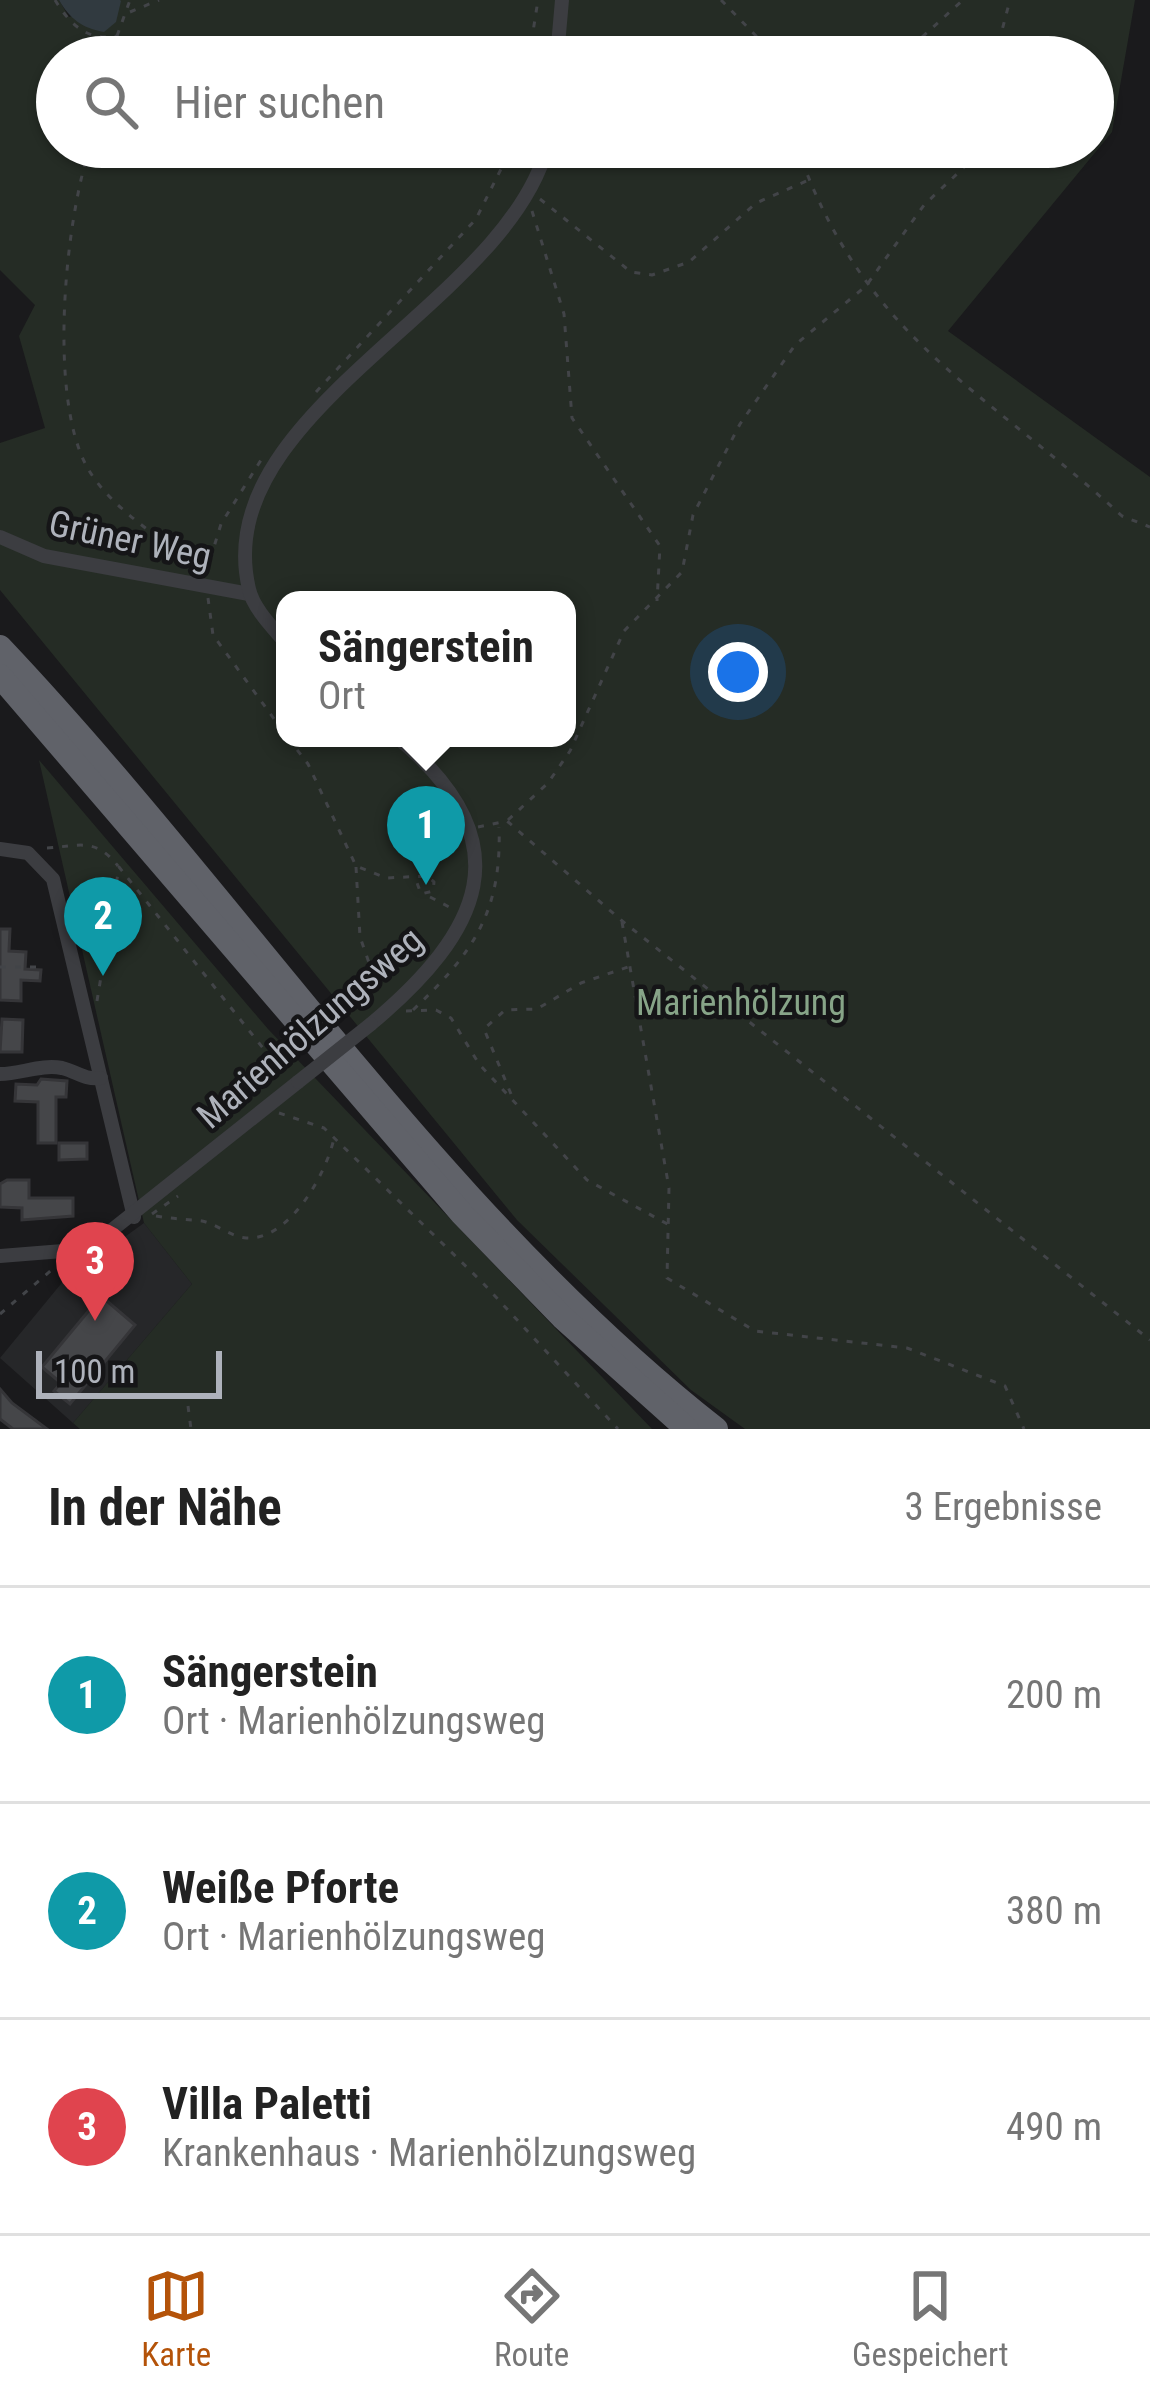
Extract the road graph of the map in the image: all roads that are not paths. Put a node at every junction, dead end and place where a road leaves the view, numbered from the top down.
1 (562, 0) edge
2 (559, 36) edge
3 (539, 168) edge
4 (0, 537) edge
5 (249, 594) junction
6 (276, 630) edge
7 (0, 647) edge
8 (0, 676) edge
9 (407, 747) edge
10 (0, 849) edge
11 (0, 1074) edge
12 (101, 1078) junction
13 (134, 1216) junction
14 (0, 1256) edge
15 (672, 1420) edge
16 (687, 1429) edge
17 (716, 1429) edge

1 - 2 street
3 - 5 street
4 - 5 street, Grüner Weg
5 - 6 street
7 - 17 highway
8 - 15 highway
9 - 13 street, Marienhölzungsweg, bridge
10 - 12 street
11 - 12 street
12 - 13 street
13 - 14 street, Marienhölzungsweg
15 - 16 highway

